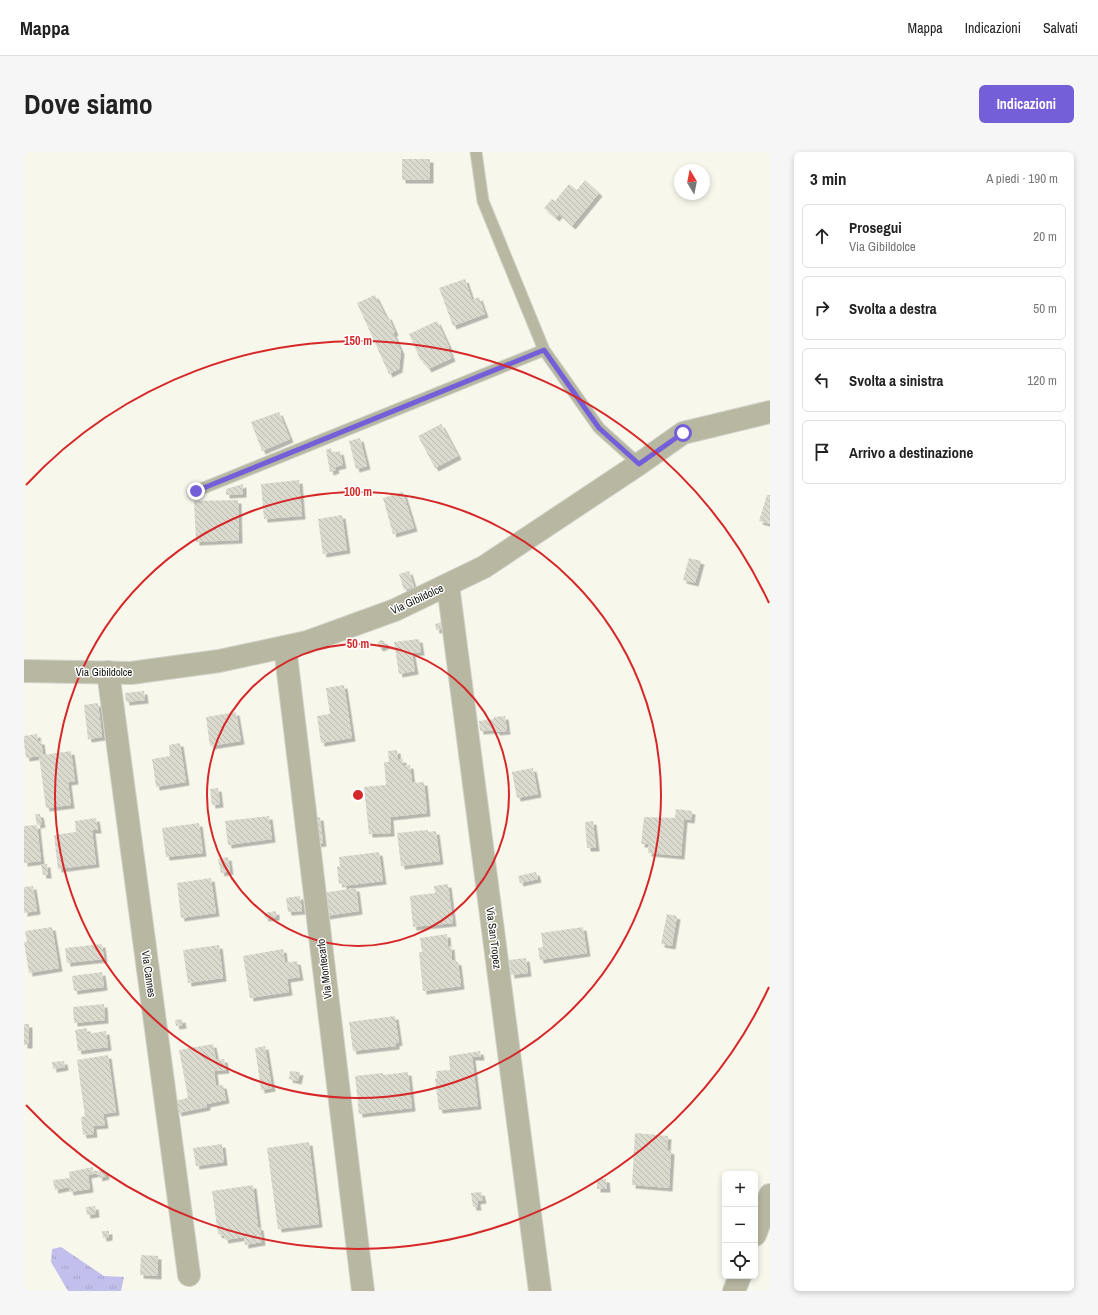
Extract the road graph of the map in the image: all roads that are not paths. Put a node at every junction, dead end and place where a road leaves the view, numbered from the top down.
1 (476, 152) edge
2 (544, 350) junction
3 (770, 412) edge
4 (639, 464) junction
5 (196, 491) dead end
6 (448, 584) junction
7 (285, 647) junction
8 (24, 671) edge
9 (108, 672) junction
10 (770, 1195) edge
11 (758, 1227) edge
12 (189, 1275) dead end
13 (739, 1279) edge
14 (363, 1291) edge
15 (540, 1291) edge
16 (734, 1291) edge

1 - 2 lane
2 - 4 lane
2 - 5 lane
3 - 4 street, Via Gibildolce
4 - 6 street, Via Gibildolce
6 - 7 street, Via Gibildolce
6 - 15 street, Via San Tropez
7 - 9 street, Via Gibildolce
7 - 14 street, Via Montecarlo
8 - 9 street, Via Gibildolce
9 - 12 street, Via Cannes
10 - 11 street
13 - 16 street

